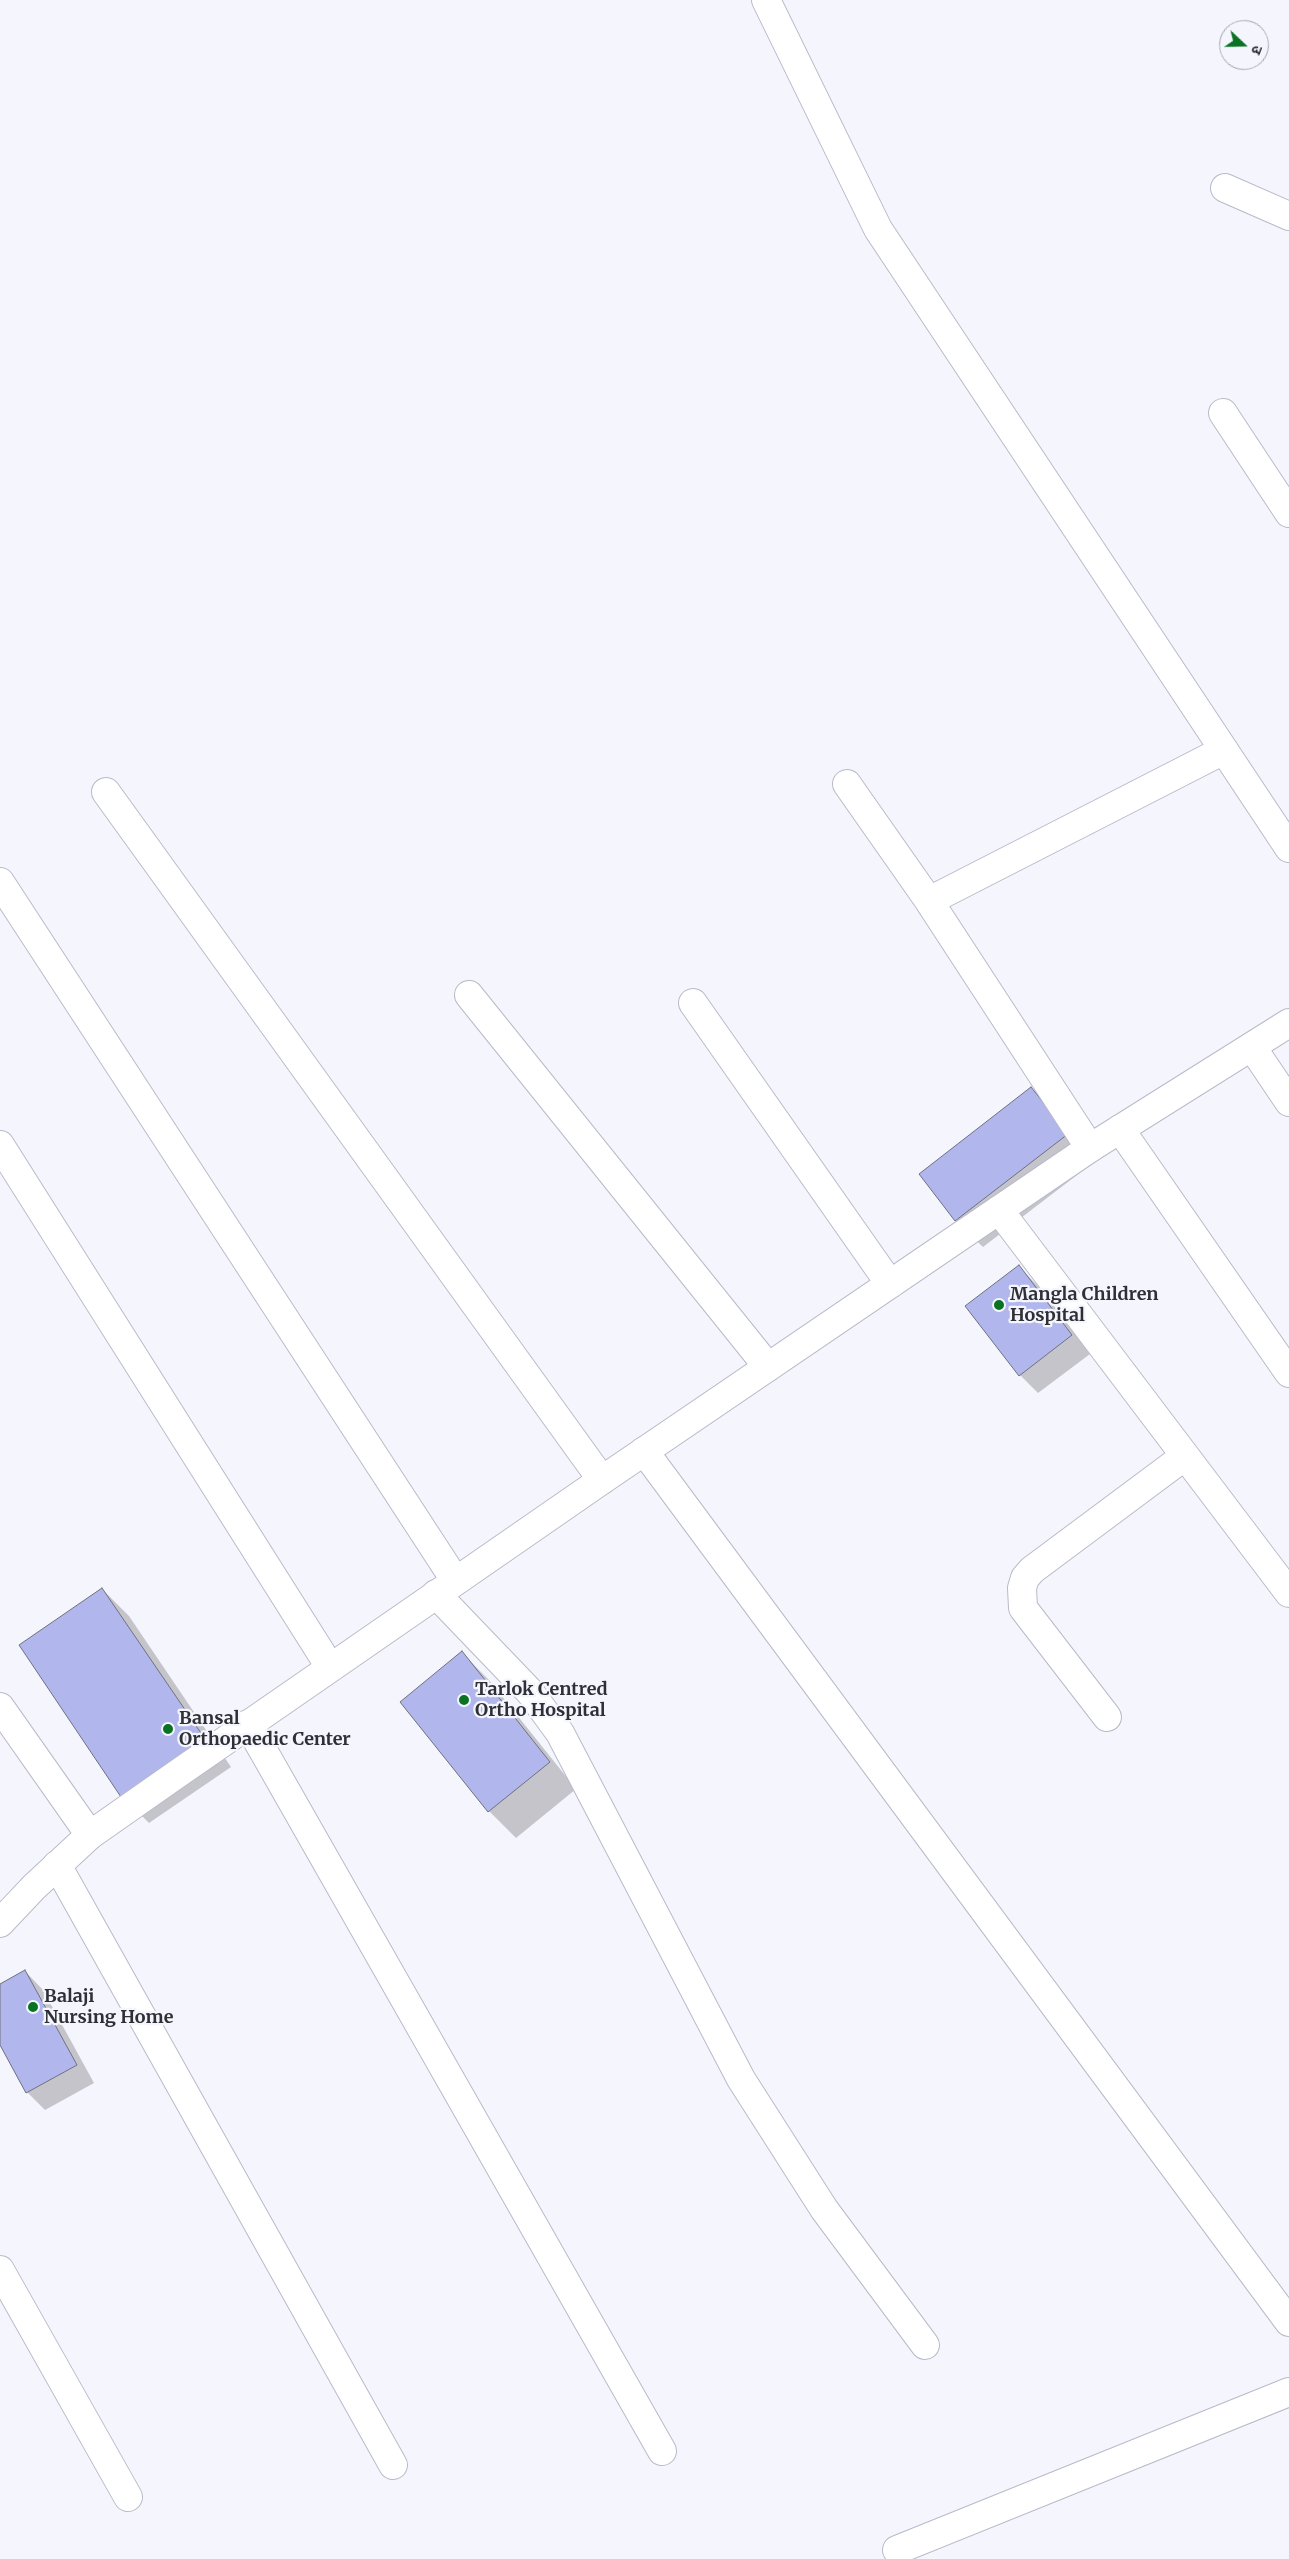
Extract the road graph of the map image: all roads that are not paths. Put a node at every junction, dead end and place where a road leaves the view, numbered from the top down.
1 (766, 0) edge
2 (1225, 188) dead end
3 (1289, 216) edge
4 (1223, 413) dead end
5 (1289, 512) edge
6 (1224, 750) junction
7 (847, 784) dead end
8 (106, 792) dead end
9 (1289, 848) edge
10 (0, 882) edge
11 (929, 901) junction
12 (469, 995) dead end
13 (693, 1003) dead end
14 (1289, 1023) edge
15 (1252, 1047) junction
16 (1289, 1102) edge
17 (1120, 1129) junction
18 (0, 1145) edge
19 (1090, 1148) junction
20 (999, 1210) junction
21 (890, 1284) junction
22 (768, 1367) junction
23 (1289, 1373) edge
24 (644, 1451) junction
25 (1185, 1456) junction
26 (602, 1480) junction
27 (445, 1587) junction
28 (1289, 1593) edge
29 (330, 1667) junction
30 (0, 1707) edge
31 (1107, 1716) dead end
32 (248, 1724) junction
33 (90, 1835) junction
34 (57, 1865) junction
35 (0, 1923) edge
36 (0, 2270) edge
37 (1289, 2322) edge
38 (925, 2345) dead end
39 (1289, 2392) edge
40 (662, 2451) dead end
41 (393, 2465) dead end
42 (128, 2498) dead end
43 (897, 2550) dead end

1 - 6 street
2 - 3 street
4 - 5 street
6 - 9 street
6 - 11 street
7 - 11 street
8 - 26 street
10 - 27 street
11 - 19 street
12 - 22 street
13 - 21 street
14 - 15 street
15 - 16 street
15 - 17 street
17 - 19 street
17 - 23 street
18 - 29 street
19 - 20 street
20 - 21 street
20 - 25 street
21 - 22 street
22 - 24 street
24 - 26 street
24 - 37 street
25 - 28 street
25 - 31 street
26 - 27 street
27 - 29 street
27 - 38 street
29 - 32 street
30 - 33 street
32 - 33 street
32 - 40 street
33 - 34 street
34 - 35 street
34 - 41 street
36 - 42 street
39 - 43 street

